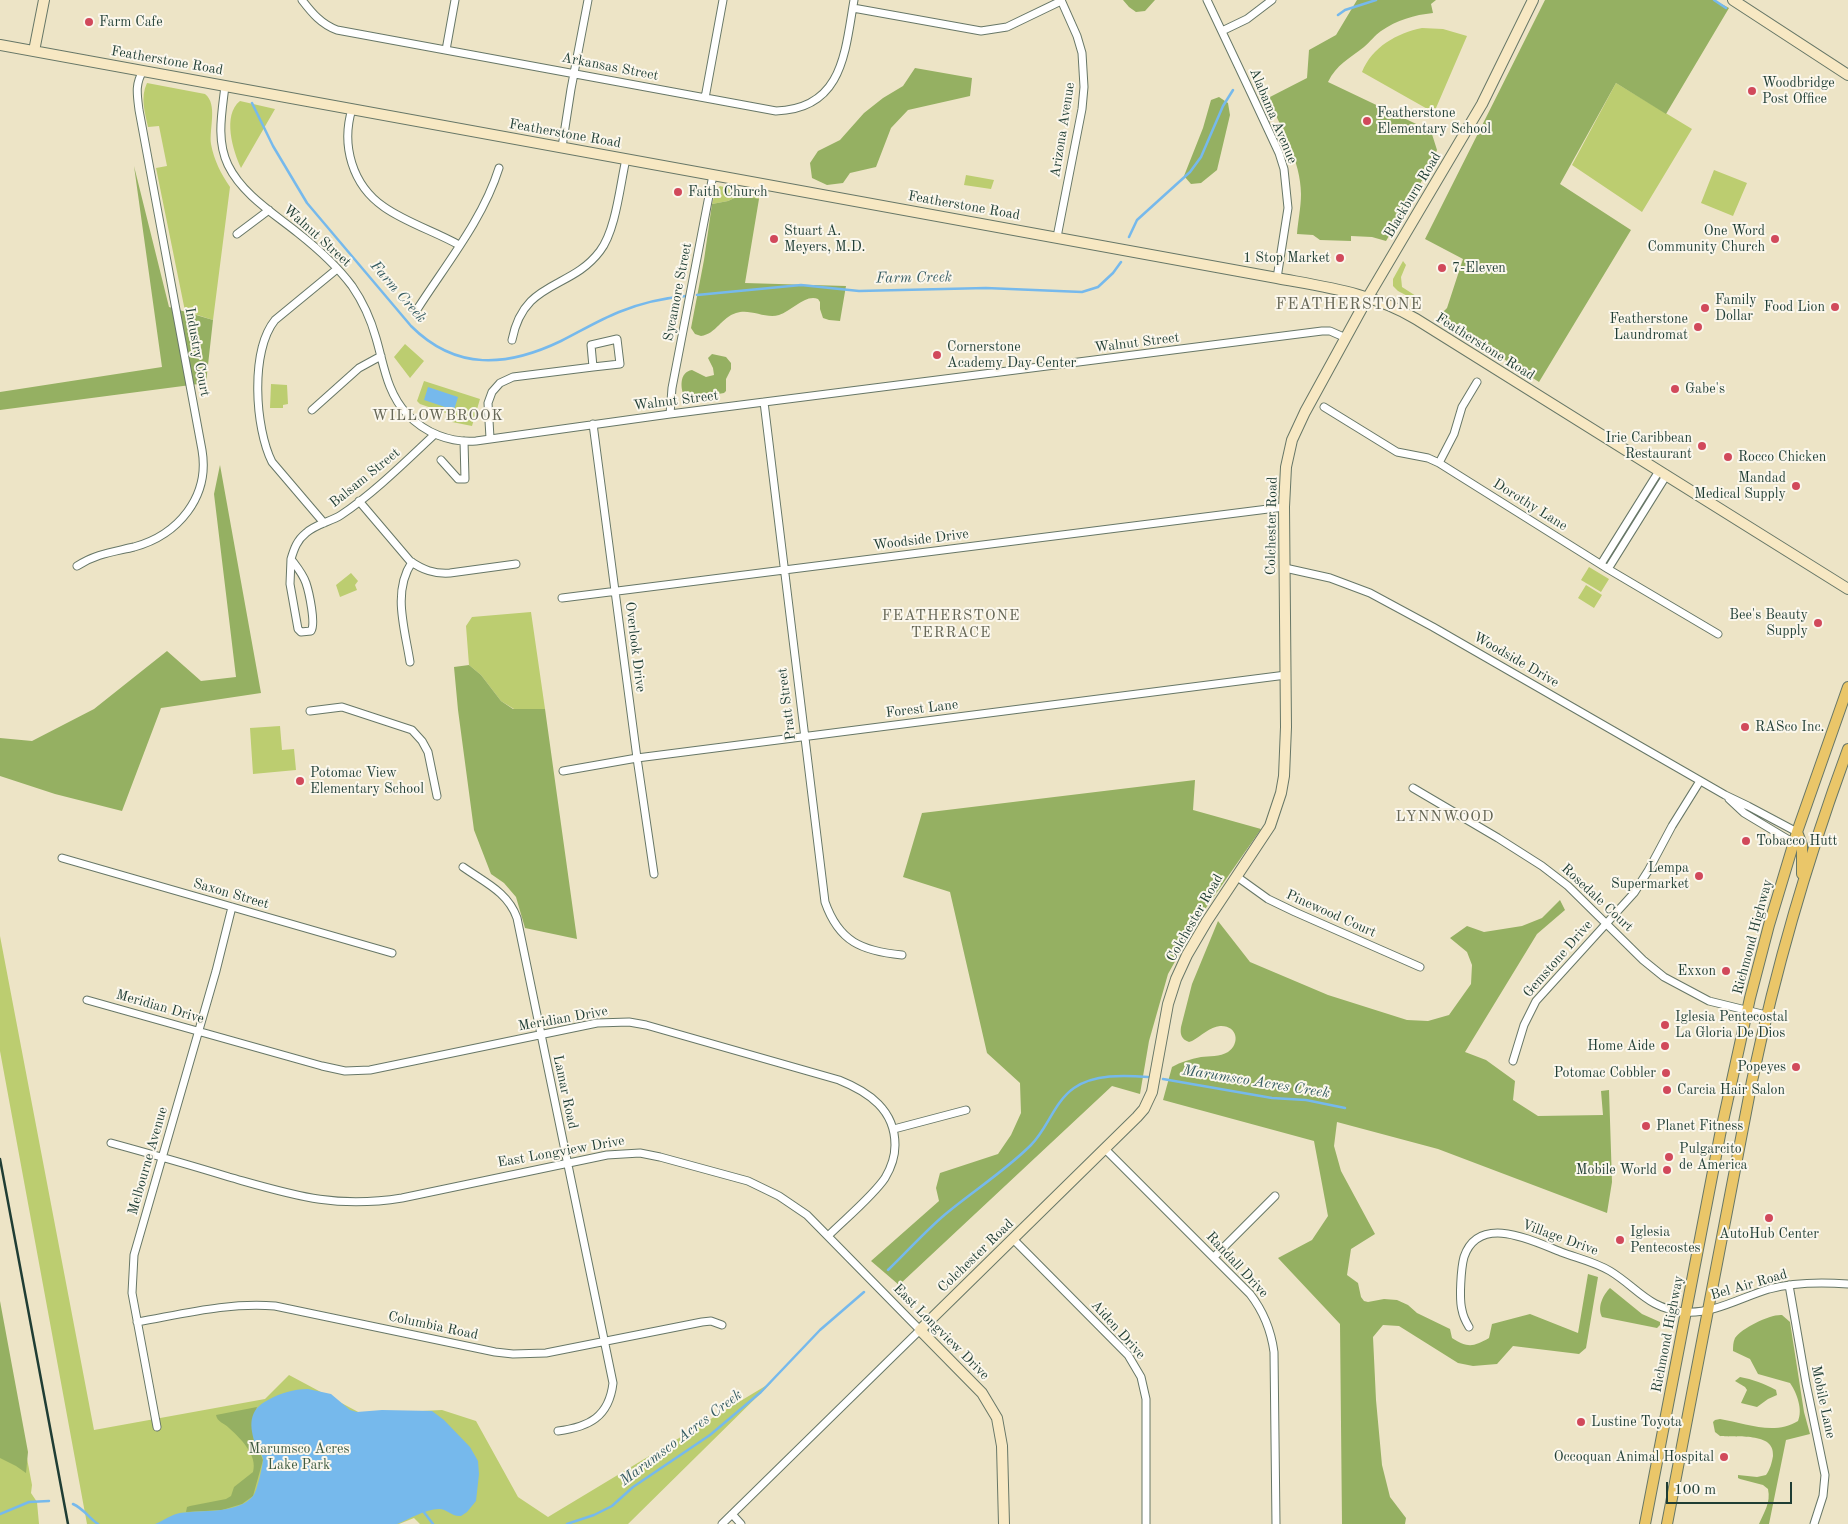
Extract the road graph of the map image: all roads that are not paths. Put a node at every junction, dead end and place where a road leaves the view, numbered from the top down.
1 (44, 0) edge
2 (302, 0) edge
3 (455, 0) edge
4 (588, 0) edge
5 (723, 0) edge
6 (854, 0) edge
7 (1061, 0) edge
8 (1207, 0) edge
9 (1272, 0) edge
10 (1534, 0) edge
11 (1733, 0) edge
12 (853, 8) junction
13 (1222, 32) junction
14 (0, 45) edge
15 (446, 50) junction
16 (34, 51) junction
17 (143, 71) junction
18 (574, 73) junction
19 (1848, 75) edge
20 (225, 86) junction
21 (705, 98) junction
22 (352, 109) junction
23 (562, 147) junction
24 (626, 159) junction
25 (499, 168) dead end
26 (713, 175) junction
27 (269, 210) junction
28 (237, 234) dead end
29 (1056, 237) junction
30 (459, 245) junction
31 (337, 269) junction
32 (1277, 278) junction
33 (1368, 297) junction
34 (418, 308) dead end
35 (1346, 338) junction
36 (512, 340) dead end
37 (381, 356) junction
38 (593, 367) junction
39 (1477, 382) dead end
40 (764, 402) junction
41 (1324, 407) dead end
42 (312, 410) dead end
43 (670, 414) junction
44 (594, 424) junction
45 (435, 434) junction
46 (490, 438) junction
47 (464, 441) junction
48 (441, 460) dead end
49 (1438, 463) junction
50 (1662, 473) junction
51 (359, 500) junction
52 (1284, 507) junction
53 (324, 523) junction
54 (291, 559) junction
55 (412, 562) junction
56 (516, 564) dead end
57 (1601, 564) junction
58 (77, 566) dead end
59 (1285, 568) junction
60 (1608, 569) junction
61 (784, 570) junction
62 (1848, 590) edge
63 (616, 591) junction
64 (562, 598) dead end
65 (1718, 634) dead end
66 (410, 662) dead end
67 (1286, 675) junction
68 (1848, 687) edge
69 (310, 711) dead end
70 (804, 736) junction
71 (1848, 749) edge
72 (637, 758) junction
73 (562, 771) dead end
74 (1700, 781) junction
75 (1413, 788) dead end
76 (1725, 795) junction
77 (438, 796) dead end
78 (1797, 832) junction
79 (1794, 843) junction
80 (62, 858) dead end
81 (463, 867) dead end
82 (654, 874) dead end
83 (1236, 876) junction
84 (1802, 888) junction
85 (232, 907) junction
86 (1606, 922) junction
87 (392, 953) dead end
88 (902, 955) dead end
89 (1420, 967) dead end
90 (88, 1000) dead end
91 (1747, 1011) junction
92 (1766, 1016) junction
93 (198, 1031) junction
94 (540, 1035) junction
95 (1513, 1061) dead end
96 (966, 1110) dead end
97 (894, 1129) junction
98 (112, 1143) dead end
99 (1105, 1149) junction
100 (162, 1157) junction
101 (567, 1163) junction
102 (1275, 1196) dead end
103 (828, 1236) junction
104 (1013, 1239) junction
105 (1214, 1257) junction
106 (1848, 1284) edge
107 (1789, 1285) junction
108 (1709, 1310) junction
109 (1686, 1312) junction
110 (137, 1322) junction
111 (722, 1325) dead end
112 (1469, 1327) dead end
113 (920, 1330) junction
114 (604, 1342) junction
115 (157, 1427) dead end
116 (558, 1431) dead end
117 (732, 1514) junction
118 (722, 1524) edge
119 (741, 1524) edge
120 (1004, 1524) edge
121 (1146, 1524) edge
122 (1276, 1524) edge
123 (1646, 1524) edge
124 (1667, 1524) edge
125 (1814, 1524) edge

1 - 16 street
2 - 15 street, Arkansas Street
3 - 15 street
4 - 18 street
5 - 21 street
6 - 12 street, Arkansas Street
7 - 12 street
7 - 29 street, Arizona Avenue
8 - 13 street, Alabama Avenue
9 - 13 street
10 - 33 street, Blackburn Road
11 - 19 street
12 - 21 street, Arkansas Street
13 - 32 street, Alabama Avenue
14 - 16 street, Featherstone Road
15 - 18 street, Arkansas Street
16 - 17 street, Featherstone Road
17 - 20 street, Featherstone Road
17 - 58 street, Industry Court
18 - 21 street, Arkansas Street
18 - 23 street
20 - 22 street, Featherstone Road
20 - 27 street, Walnut Street
22 - 23 street, Featherstone Road
22 - 30 street
23 - 24 street, Featherstone Road
24 - 26 street, Featherstone Road
24 - 36 street
25 - 30 street
26 - 29 street, Featherstone Road
26 - 43 street, Sycamore Street
27 - 28 street
27 - 31 street, Walnut Street
29 - 32 street, Featherstone Road
30 - 34 street
31 - 37 street, Walnut Street
31 - 53 street
32 - 33 street, Featherstone Road
33 - 35 street, Colchester Road
33 - 50 street, Featherstone Road
35 - 40 street, Walnut Street
35 - 52 street, Colchester Road
37 - 42 street
37 - 45 street, Walnut Street
38 - 38 street
38 - 46 street
39 - 49 street
40 - 43 street, Walnut Street
40 - 61 street, Pratt Street
41 - 49 street, Dorothy Lane
43 - 44 street, Walnut Street
44 - 46 street, Walnut Street
44 - 63 street, Overlook Drive
45 - 47 street, Walnut Street
45 - 51 street, Balsam Street
46 - 47 street, Walnut Street
47 - 48 street
49 - 57 street, Dorothy Lane
50 - 57 street
50 - 60 street
50 - 62 street, Featherstone Road
51 - 53 street, Balsam Street
51 - 55 street
52 - 59 street, Colchester Road
52 - 61 street, Woodside Drive
53 - 54 street, Balsam Street
54 - 54 street, Balsam Street
55 - 56 street
55 - 66 street
57 - 60 street, Dorothy Lane
59 - 67 street, Colchester Road
59 - 74 street, Woodside Drive
60 - 65 street, Dorothy Lane
61 - 63 street, Woodside Drive
61 - 70 street, Pratt Street
63 - 64 street, Woodside Drive
63 - 72 street, Overlook Drive
67 - 70 street, Forest Lane
67 - 83 street, Colchester Road
68 - 78 main road, Richmond Highway
69 - 77 street
70 - 72 street, Forest Lane
70 - 88 street, Pratt Street
71 - 84 main road
72 - 73 street, Forest Lane
72 - 82 street, Overlook Drive
74 - 76 street, Woodside Drive
74 - 86 street, Gemstone Drive
75 - 86 street, Rosedale Court
76 - 78 street, Woodside Drive
76 - 79 street, Woodside Drive
78 - 79 main road, Richmond Highway
78 - 84 main road
79 - 91 main road, Richmond Highway
80 - 85 street, Saxon Street
81 - 94 street, Lamar Road
83 - 89 street, Pinewood Court
83 - 99 street, Colchester Road
84 - 92 main road
85 - 87 street, Saxon Street
85 - 93 street, Melbourne Avenue
86 - 91 street, Rosedale Court
86 - 95 street, Gemstone Drive
90 - 93 street, Meridian Drive
91 - 92 street, Rosedale Court
91 - 109 main road, Richmond Highway
92 - 108 main road
93 - 94 street, Meridian Drive
93 - 100 street, Melbourne Avenue
94 - 97 street, Meridian Drive
94 - 101 street, Lamar Road
96 - 97 street
97 - 103 street
98 - 100 street, East Longview Drive
99 - 104 street, Colchester Road
99 - 105 street, Randall Drive
100 - 101 street, East Longview Drive
100 - 110 street, Melbourne Avenue
101 - 103 street, East Longview Drive
101 - 114 street, Lamar Road
102 - 105 street
103 - 113 street, East Longview Drive
104 - 113 street, Colchester Road
104 - 121 street, Aiden Drive
105 - 122 street, Randall Drive
106 - 107 street, Bel Air Road
107 - 108 street, Bel Air Road
107 - 125 street, Mobile Lane
108 - 109 street, Bel Air Road
108 - 124 main road
109 - 112 street, Village Drive
109 - 123 main road, Richmond Highway
110 - 114 street, Columbia Road
110 - 115 street, Melbourne Avenue
111 - 114 street, Columbia Road
113 - 117 street, Colchester Road
113 - 120 street, East Longview Drive
114 - 116 street, Lamar Road
117 - 118 street, Colchester Road
117 - 119 street

